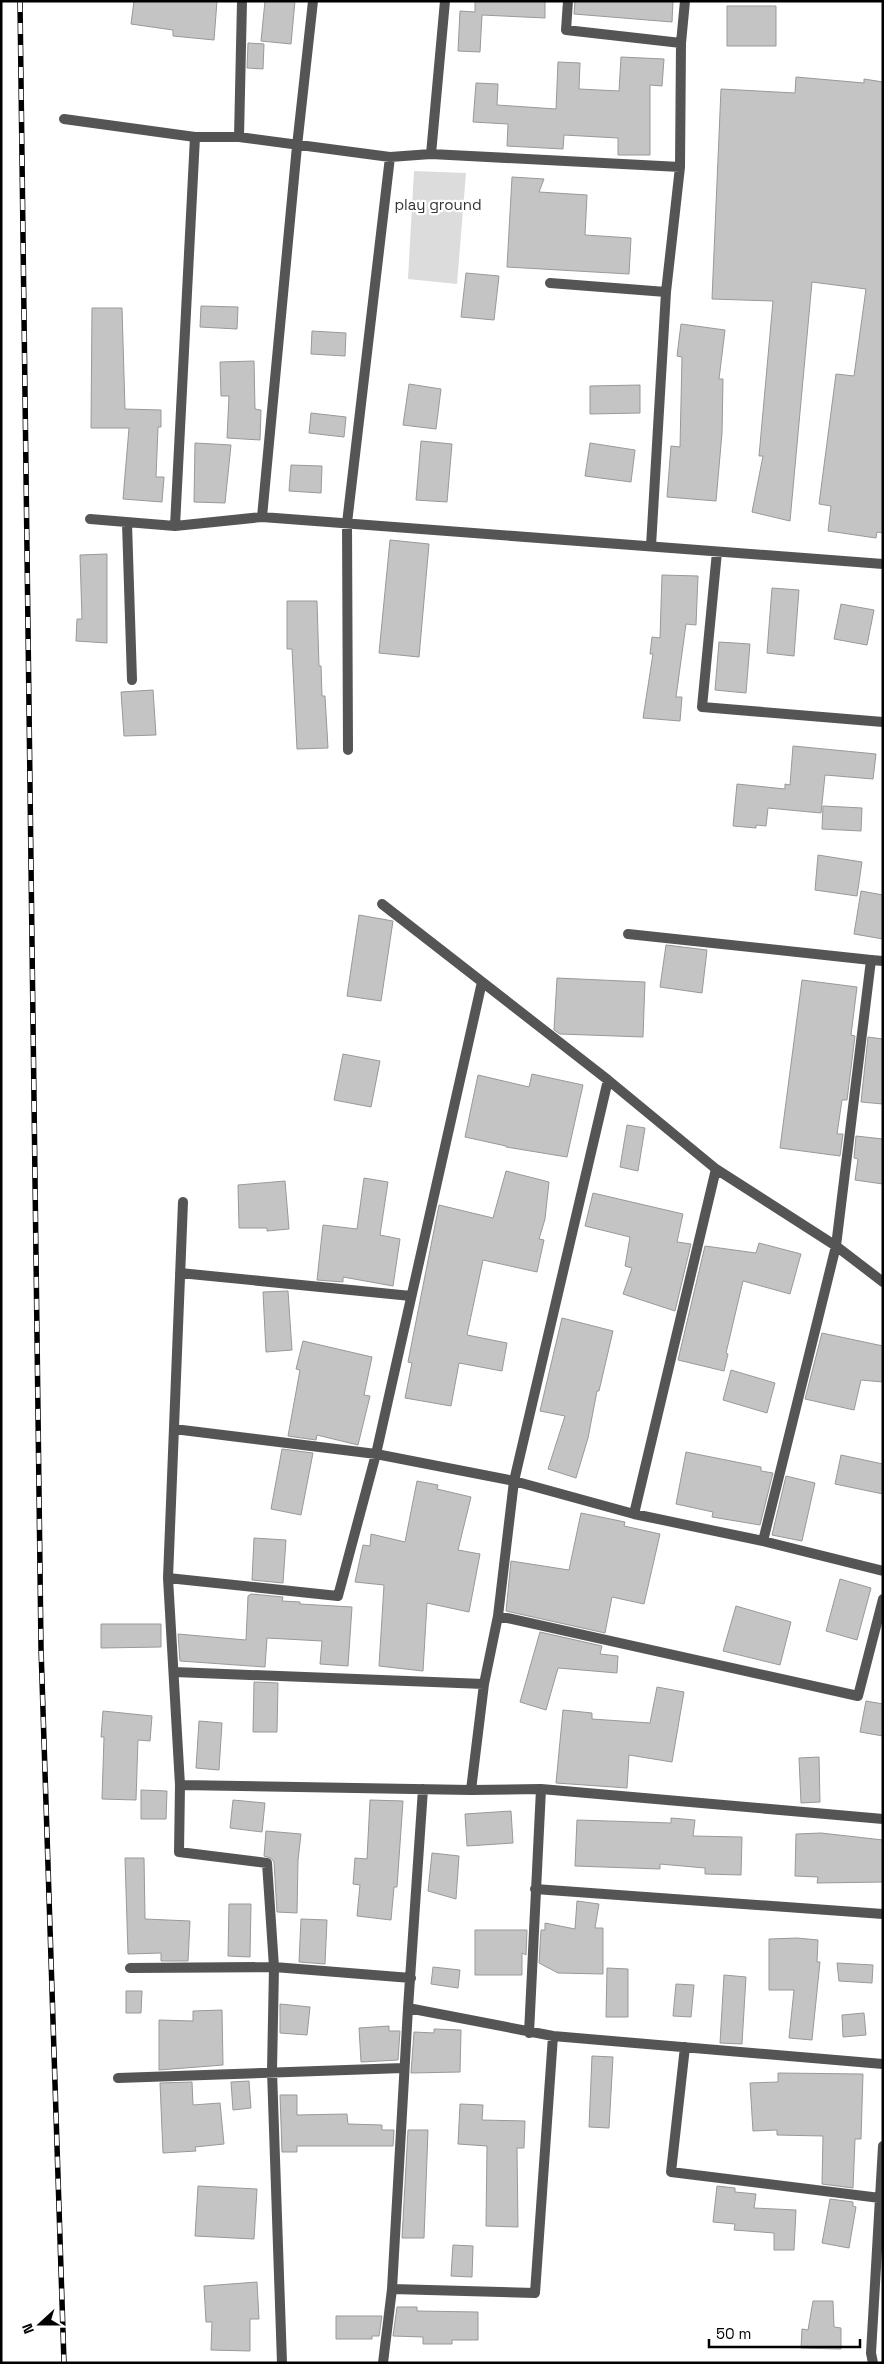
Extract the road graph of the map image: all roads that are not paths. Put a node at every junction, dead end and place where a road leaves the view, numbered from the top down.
1 (242, 1) edge
2 (313, 1) edge
3 (445, 1) edge
4 (568, 1) edge
5 (685, 1) edge
6 (681, 44) junction
7 (64, 119) dead end
8 (195, 137) junction
9 (239, 137) junction
10 (297, 146) junction
11 (431, 154) junction
12 (390, 157) junction
13 (680, 167) junction
14 (550, 283) dead end
15 (666, 292) junction
16 (262, 517) junction
17 (90, 519) dead end
18 (126, 523) junction
19 (346, 523) junction
20 (175, 526) junction
21 (651, 546) junction
22 (717, 552) junction
23 (883, 564) edge
24 (132, 680) dead end
25 (883, 722) edge
26 (348, 750) dead end
27 (382, 904) dead end
28 (628, 934) dead end
29 (871, 960) junction
30 (883, 961) edge
31 (482, 982) junction
32 (608, 1080) junction
33 (716, 1169) junction
34 (183, 1202) dead end
35 (836, 1246) junction
36 (180, 1273) junction
37 (883, 1282) edge
38 (411, 1296) junction
39 (174, 1430) junction
40 (376, 1454) junction
41 (514, 1481) junction
42 (634, 1514) junction
43 (763, 1541) junction
44 (883, 1571) edge
45 (168, 1578) junction
46 (883, 1599) edge
47 (498, 1616) junction
48 (174, 1672) junction
49 (484, 1684) junction
50 (180, 1785) junction
51 (423, 1789) junction
52 (541, 1789) junction
53 (471, 1790) junction
54 (883, 1819) edge
55 (535, 1889) junction
56 (883, 1914) edge
57 (274, 1967) junction
58 (130, 1968) dead end
59 (411, 1978) junction
60 (408, 2008) junction
61 (529, 2033) junction
62 (553, 2036) junction
63 (685, 2047) junction
64 (883, 2064) edge
65 (403, 2068) junction
66 (272, 2071) junction
67 (118, 2078) dead end
68 (883, 2146) edge
69 (880, 2198) junction
70 (880, 2225) edge
71 (392, 2289) junction
72 (878, 2318) edge
73 (282, 2363) edge
74 (382, 2363) edge
75 (873, 2363) edge

1 - 9 street
2 - 10 street
3 - 11 street
4 - 6 street
5 - 6 street
6 - 13 street
7 - 8 street
8 - 9 street
8 - 20 street
9 - 10 street
10 - 12 street
10 - 16 street
11 - 12 street
11 - 13 street
12 - 19 street
13 - 15 street
14 - 15 street
15 - 21 street
16 - 19 street
16 - 20 street
17 - 18 street
18 - 20 street
18 - 24 street
19 - 21 street
19 - 26 street
21 - 22 street
22 - 23 street
22 - 25 street
27 - 31 street
28 - 29 street
29 - 30 street
29 - 35 street
31 - 32 street
31 - 38 street
32 - 33 street
32 - 41 street
33 - 35 street
33 - 42 street
34 - 36 street
35 - 37 street
35 - 43 street
36 - 38 street
36 - 39 street
38 - 40 street
39 - 40 street
39 - 45 street
40 - 41 street
40 - 45 street
41 - 42 street
41 - 47 street
42 - 43 street
43 - 44 street
45 - 48 street
46 - 47 street
47 - 49 street
48 - 49 street
48 - 50 street
49 - 53 street
50 - 51 street
50 - 57 street
51 - 53 street
51 - 59 street
52 - 53 street
52 - 54 street
52 - 55 street
55 - 56 street
55 - 61 street
57 - 58 street
57 - 59 street
57 - 66 street
59 - 60 street
60 - 61 street
60 - 65 street
61 - 62 street
62 - 63 street
62 - 71 street
63 - 64 street
63 - 69 street
65 - 66 street
65 - 71 street
66 - 67 street
66 - 73 street
68 - 69 street
69 - 70 street
70 - 72 street
71 - 74 street
72 - 75 street

